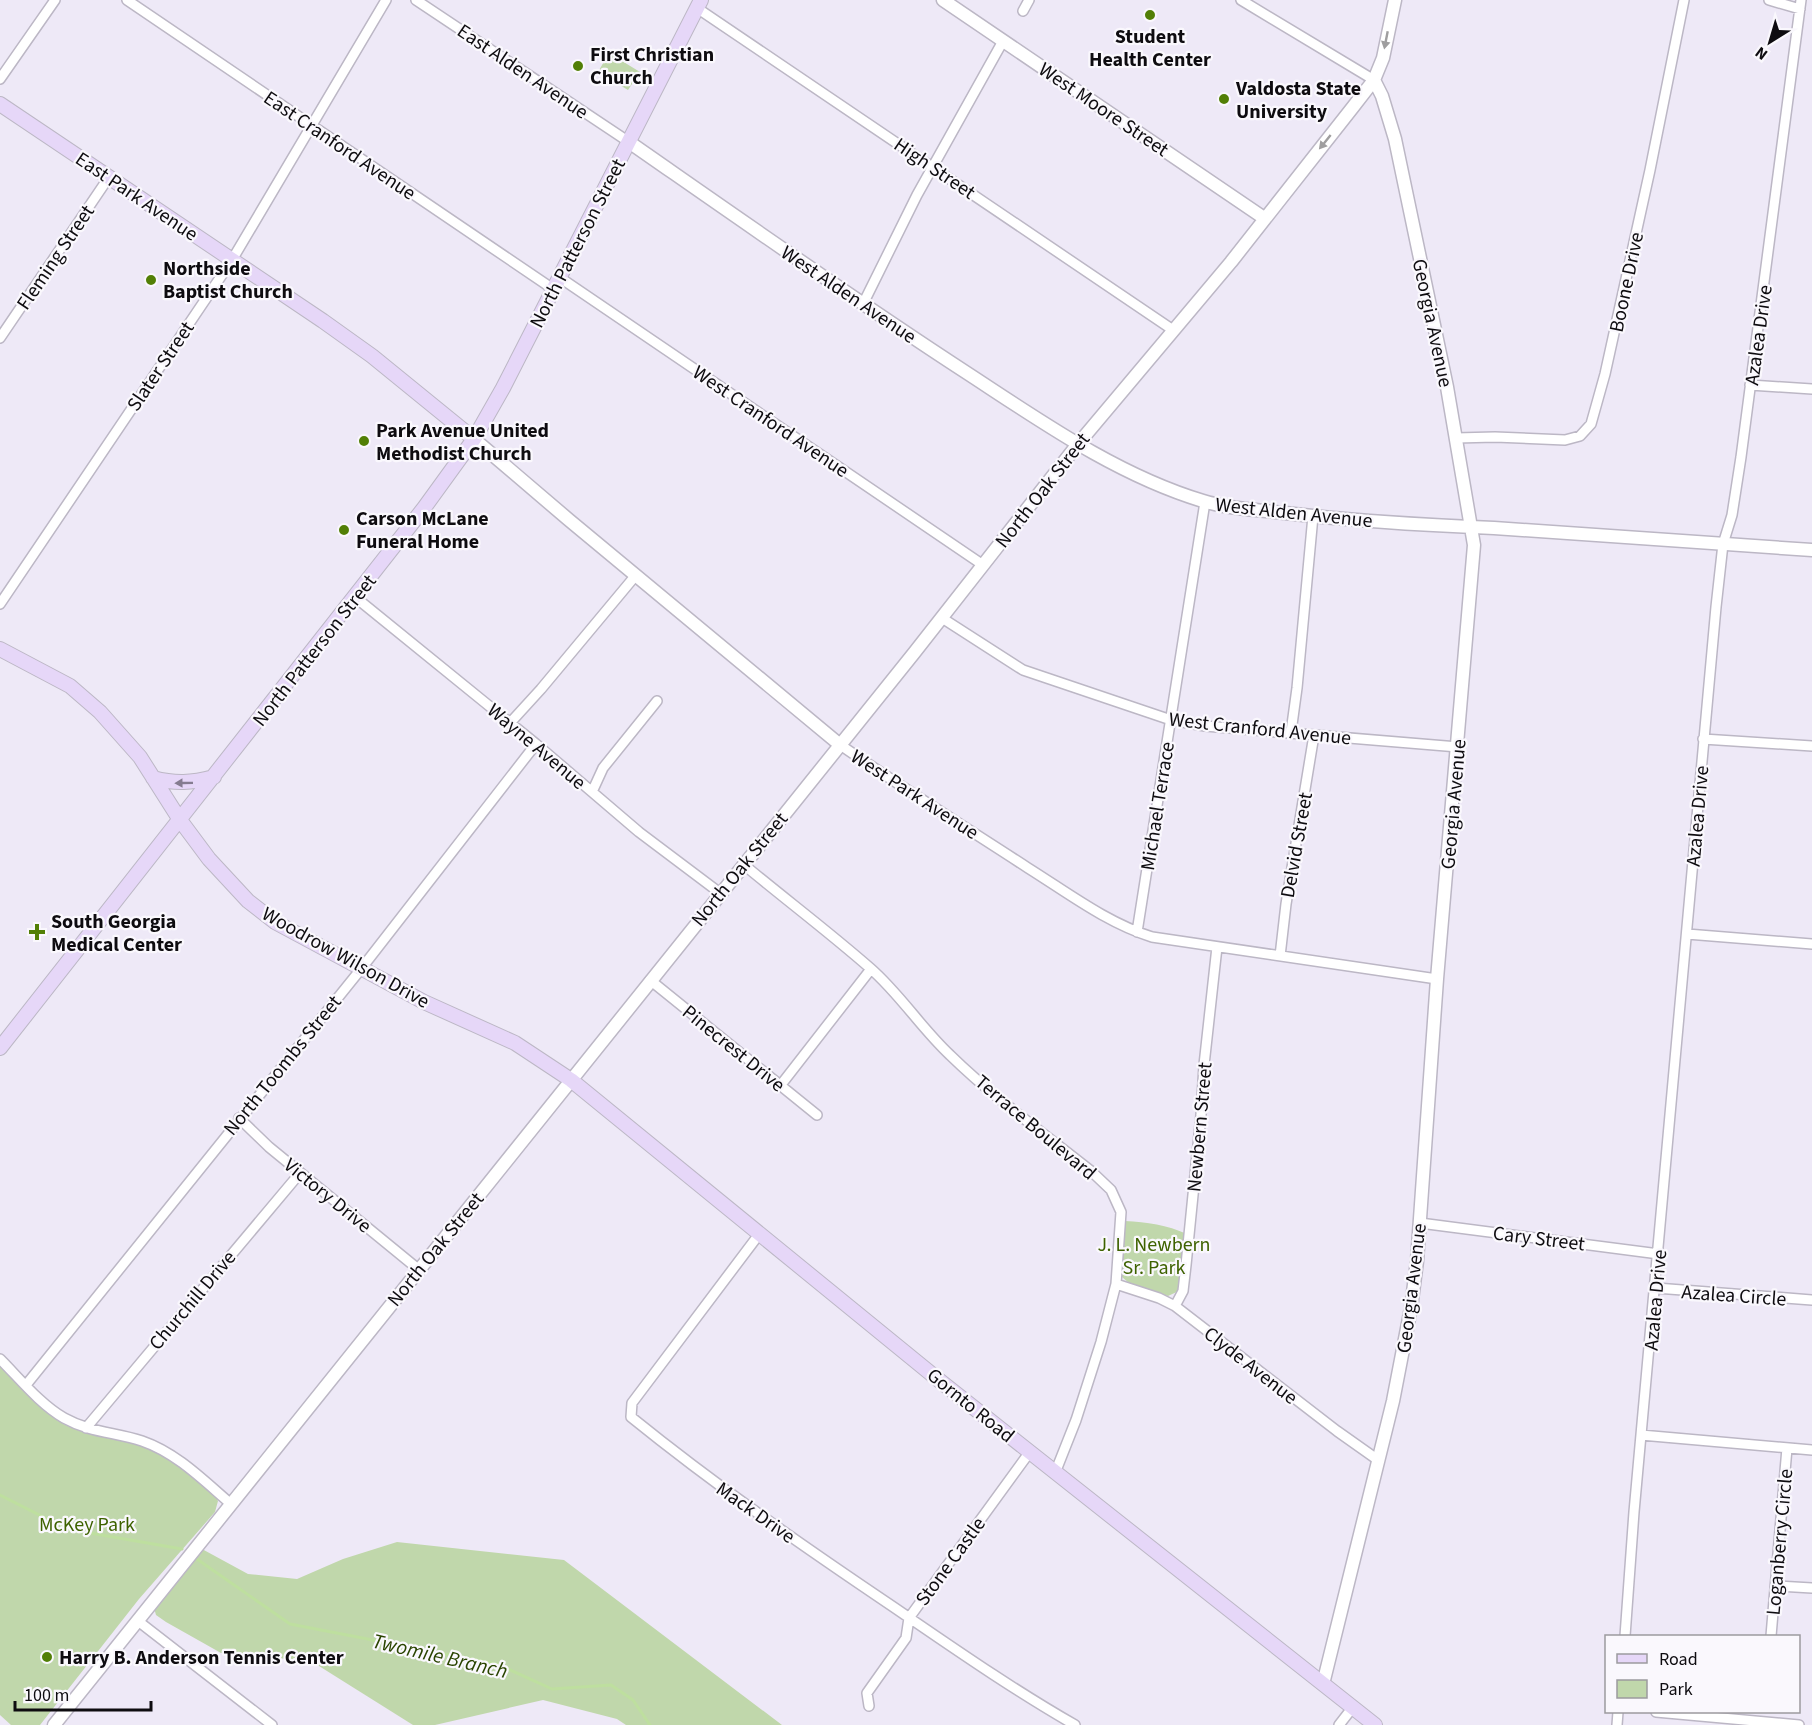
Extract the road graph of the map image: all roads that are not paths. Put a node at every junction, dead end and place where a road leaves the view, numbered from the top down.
1 (55, 0) edge
2 (127, 0) edge
3 (387, 0) edge
4 (416, 0) edge
5 (943, 0) edge
6 (1029, 0) edge
7 (1241, 0) edge
8 (1395, 0) edge
9 (1684, 0) edge
10 (1769, 0) edge
11 (699, 4) edge
12 (1801, 4) edge
13 (1023, 11) dead end
14 (1003, 41) junction
15 (0, 79) edge
16 (1374, 80) junction
17 (0, 104) edge
18 (312, 125) junction
19 (629, 142) junction
20 (932, 166) junction
21 (110, 177) junction
22 (1264, 218) junction
23 (232, 260) junction
24 (556, 283) junction
25 (863, 303) junction
26 (1173, 330) junction
27 (0, 338) edge
28 (1750, 385) junction
29 (1812, 389) edge
30 (1456, 438) junction
31 (474, 439) junction
32 (1078, 444) junction
33 (1205, 502) junction
34 (1313, 516) junction
35 (1472, 527) junction
36 (1723, 544) junction
37 (1812, 550) edge
38 (983, 565) junction
39 (636, 575) junction
40 (356, 597) junction
41 (0, 604) edge
42 (942, 618) junction
43 (0, 649) edge
44 (657, 701) dead end
45 (1171, 720) junction
46 (510, 723) junction
47 (1291, 732) junction
48 (1314, 735) junction
49 (1703, 739) junction
50 (536, 744) junction
51 (839, 744) junction
52 (1812, 746) edge
53 (1458, 747) junction
54 (214, 777) junction
55 (153, 778) junction
56 (592, 792) junction
57 (180, 820) junction
58 (743, 864) junction
59 (720, 893) junction
60 (1137, 932) junction
61 (1687, 934) junction
62 (1812, 944) edge
63 (1217, 947) junction
64 (1280, 956) junction
65 (361, 969) junction
66 (871, 969) junction
67 (1437, 979) junction
68 (650, 980) junction
69 (0, 1048) edge
70 (571, 1080) junction
71 (780, 1086) junction
72 (817, 1115) dead end
73 (239, 1118) junction
74 (300, 1173) junction
75 (1420, 1223) junction
76 (760, 1233) junction
77 (1659, 1254) junction
78 (418, 1269) junction
79 (1116, 1284) junction
80 (1656, 1288) junction
81 (1812, 1300) edge
82 (1174, 1306) junction
83 (0, 1359) edge
84 (26, 1385) junction
85 (86, 1428) junction
86 (1641, 1435) junction
87 (1787, 1448) junction
88 (1812, 1450) edge
89 (1029, 1453) junction
90 (1378, 1460) junction
91 (1055, 1473) junction
92 (231, 1504) junction
93 (1776, 1586) junction
94 (1812, 1588) edge
95 (909, 1618) junction
96 (138, 1621) junction
97 (1625, 1635) edge
98 (1771, 1635) edge
99 (1323, 1684) junction
100 (869, 1706) dead end
101 (1353, 1707) junction
102 (1671, 1713) edge
103 (1764, 1719) edge
104 (54, 1725) edge
105 (272, 1725) edge
106 (1075, 1725) edge
107 (1339, 1725) edge
108 (1376, 1725) edge
109 (1799, 1725) edge

1 - 15 street
2 - 18 street, East Cranford Avenue
3 - 18 street, Slater Street
4 - 19 street, East Alden Avenue
5 - 14 street, West Moore Street
6 - 13 street
7 - 16 street
8 -> 16 street, North Oak Street
9 - 30 street, Boone Drive
10 - 12 street
11 - 19 main road, North Patterson Street
11 - 20 street, High Street
12 - 28 street, Azalea Drive
14 - 20 street
14 - 22 street, West Moore Street
16 -> 22 street, North Oak Street
16 - 30 street, Georgia Avenue
17 - 21 main road, East Park Avenue
18 - 23 street, Slater Street
18 - 24 street, East Cranford Avenue
19 - 24 main road, North Patterson Street
19 - 25 street, West Alden Avenue
20 - 25 street
20 - 26 street, High Street
21 - 23 main road, East Park Avenue
21 - 27 street, Fleming Street
22 - 26 street, North Oak Street
23 - 31 main road, East Park Avenue
23 - 41 street, Slater Street
24 - 31 main road, North Patterson Street
24 - 38 street, West Cranford Avenue
25 - 32 street, West Alden Avenue
26 - 32 street, North Oak Street
28 - 29 street
28 - 36 street, Azalea Drive
30 - 35 street, Georgia Avenue
31 - 39 street, West Park Avenue
31 - 40 main road, North Patterson Street
32 - 33 street, West Alden Avenue
32 - 38 street, North Oak Street
33 - 34 street, West Alden Avenue
33 - 45 street, Michael Terrace
34 - 35 street, West Alden Avenue
34 - 47 street
35 - 36 street, West Alden Avenue
35 - 53 street, Georgia Avenue
36 - 37 street, West Alden Avenue
36 - 49 street, Azalea Drive
38 - 42 street, North Oak Street
39 - 46 street
39 - 51 street, West Park Avenue
40 - 46 street, Wayne Avenue
40 - 54 main road, North Patterson Street
42 - 45 street, West Cranford Avenue
42 - 51 street, North Oak Street
43 - 55 main road, Woodrow Wilson Drive
44 - 56 street
45 - 47 street, West Cranford Avenue
45 - 60 street, Michael Terrace
46 - 50 street, Wayne Avenue
47 - 48 street, West Cranford Avenue
48 - 53 street, West Cranford Avenue
48 - 64 street, Delvid Street
49 - 52 street
49 - 61 street, Azalea Drive
50 - 56 street, Wayne Avenue
50 - 65 street, North Toombs Street
51 - 58 street, North Oak Street
51 - 60 street, West Park Avenue
53 - 67 street, Georgia Avenue
54 -> 55 main road
54 - 57 main road, North Patterson Street
55 - 57 main road, Woodrow Wilson Drive
56 - 59 street, Wayne Avenue
57 - 65 main road, Woodrow Wilson Drive
57 - 69 main road, North Patterson Street
58 - 59 street, North Oak Street
58 - 66 street, Terrace Boulevard
59 - 68 street, North Oak Street
60 - 63 street, West Park Avenue
61 - 62 street
61 - 77 street, Azalea Drive
63 - 64 street, West Park Avenue
63 - 82 street, Newbern Street
64 - 67 street, West Park Avenue
65 - 70 main road, Woodrow Wilson Drive
65 - 73 street, North Toombs Street
66 - 71 street
66 - 79 street, Terrace Boulevard
67 - 75 street, Georgia Avenue
68 - 70 street, North Oak Street
68 - 71 street, Pinecrest Drive
70 - 76 main road, Gornto Road
70 - 78 street, North Oak Street
71 - 72 street, Pinecrest Drive
73 - 74 street, Victory Drive
73 - 84 street, North Toombs Street
74 - 78 street, Victory Drive
74 - 85 street, Churchill Drive
75 - 77 street, Cary Street
75 - 90 street, Georgia Avenue
76 - 89 main road, Gornto Road
76 - 95 street, Mack Drive
77 - 80 street, Azalea Drive
78 - 92 street, North Oak Street
79 - 82 street, Clyde Avenue
79 - 91 street, Terrace Boulevard
80 - 81 street, Azalea Circle
80 - 86 street, Azalea Drive
82 - 90 street, Clyde Avenue
83 - 84 street
84 - 85 street
85 - 92 street
86 - 87 street, Loganberry Circle
86 - 97 street, Azalea Drive
87 - 88 street, Loganberry Circle
87 - 93 street, Loganberry Circle
89 - 91 main road, Gornto Road
89 - 95 street, Stone Castle
90 - 99 street, Georgia Avenue
91 - 99 main road, Gornto Road
92 - 96 street, North Oak Street
93 - 94 street
93 - 98 street, Loganberry Circle
95 - 100 street, Stone Castle
95 - 106 street, Mack Drive
96 - 104 street, North Oak Street
96 - 105 street
99 - 101 main road, Gornto Road
101 - 107 street
101 - 108 main road, Gornto Road
102 - 103 street
103 - 109 street

